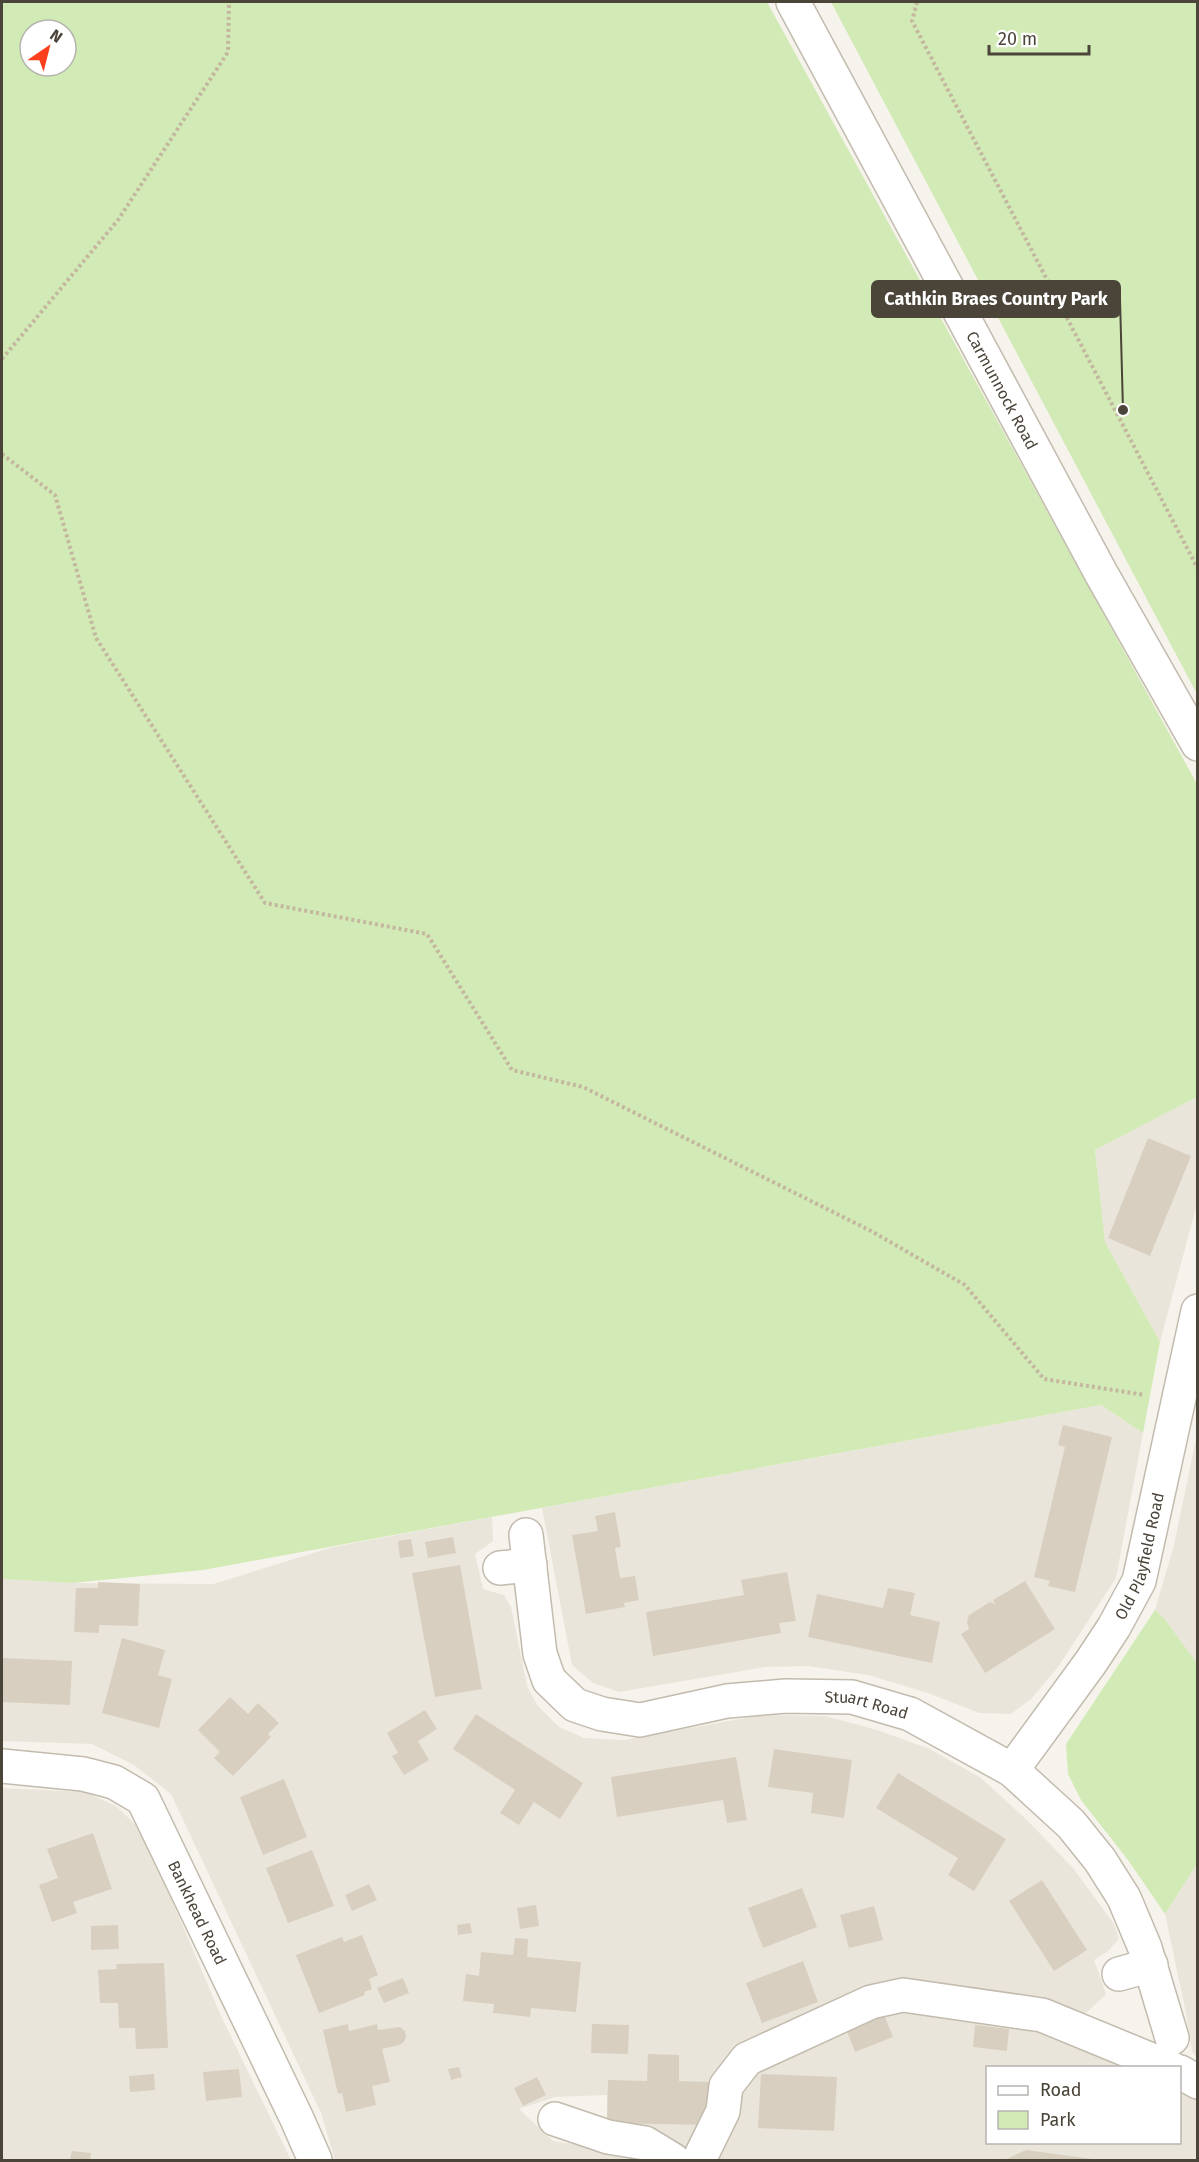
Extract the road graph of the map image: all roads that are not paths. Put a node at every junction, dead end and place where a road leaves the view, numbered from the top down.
1 (793, 2) edge
2 (1197, 744) edge
3 (1197, 1311) edge
4 (518, 1556) dead end
5 (2, 1766) edge
6 (1012, 1770) junction
7 (1151, 1965) junction
8 (1119, 1974) dead end
9 (1172, 2053) edge
10 (1181, 2073) edge
11 (1197, 2082) edge
12 (555, 2119) dead end
13 (315, 2160) edge
14 (673, 2160) edge
15 (699, 2160) edge

1 - 2 street, Carmunnock Road
3 - 6 street, Old Playfield Road
4 - 6 street, Stuart Road
5 - 13 street, Bankhead Road
6 - 7 street, Stuart Road
7 - 8 street
7 - 9 street, Stuart Road
9 - 15 street
10 - 11 street
12 - 14 street

